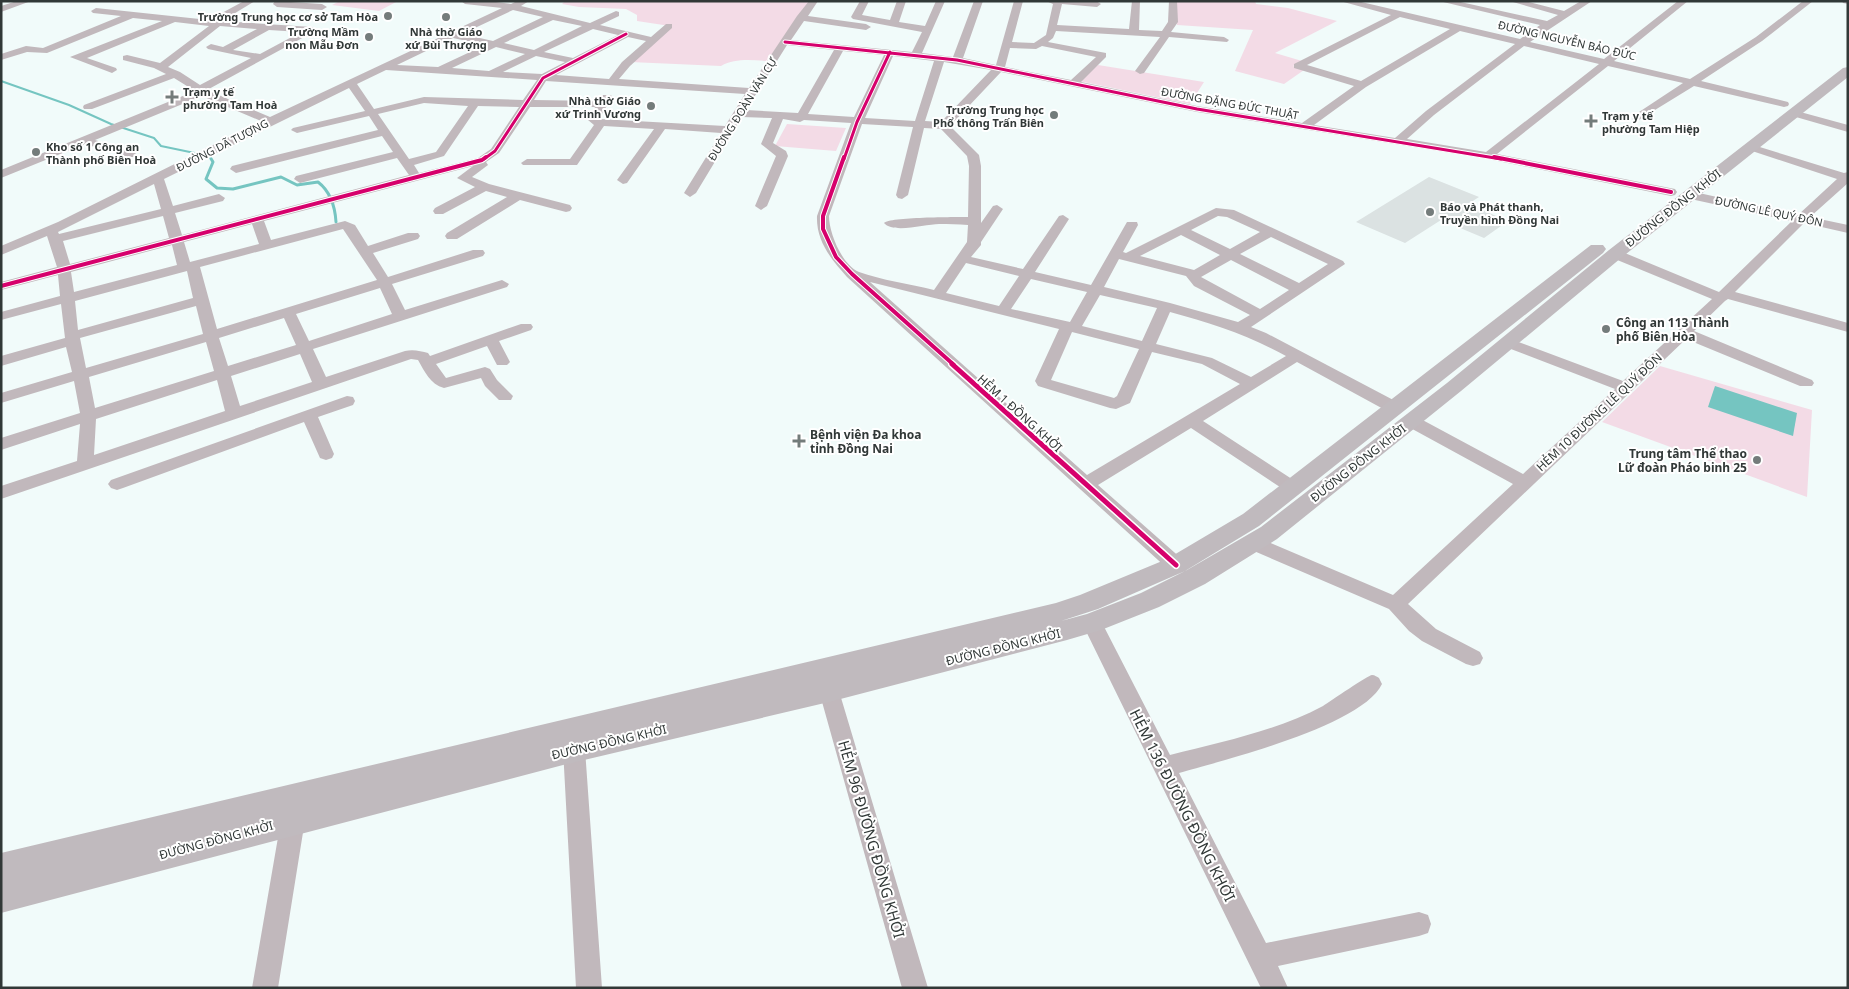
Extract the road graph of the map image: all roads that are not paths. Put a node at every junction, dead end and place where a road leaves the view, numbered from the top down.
1 (27, 1) edge
2 (252, 1) edge
3 (280, 1) edge
4 (465, 1) edge
5 (525, 1) edge
6 (814, 1) edge
7 (865, 1) edge
8 (902, 1) edge
9 (941, 1) edge
10 (979, 1) edge
11 (1019, 1) edge
12 (1050, 1) edge
13 (1136, 1) edge
14 (1173, 1) edge
15 (1344, 1) edge
16 (1444, 1) edge
17 (1588, 1) edge
18 (1684, 1) edge
19 (1809, 1) edge
20 (1058, 2) edge
21 (1517, 2) edge
22 (1378, 5) edge
23 (322, 7) dead end
24 (512, 7) junction
25 (1, 9) edge
26 (96, 11) dead end
27 (616, 14) dead end
28 (1095, 14) edge
29 (1399, 14) junction
30 (1566, 14) junction
31 (133, 15) junction
32 (832, 15) dead end
33 (551, 17) junction
34 (856, 17) junction
35 (800, 18) junction
36 (173, 20) junction
37 (214, 23) junction
38 (894, 23) junction
39 (453, 24) dead end
40 (1548, 24) junction
41 (588, 26) junction
42 (669, 26) dead end
43 (267, 27) junction
44 (469, 27) junction
45 (866, 27) dead end
46 (1460, 27) junction
47 (1053, 28) junction
48 (928, 30) junction
49 (1134, 32) junction
50 (626, 34) junction
51 (1166, 34) junction
52 (451, 35) junction
53 (653, 40) junction
54 (1224, 40) dead end
55 (785, 42) junction
56 (1523, 42) junction
57 (494, 44) junction
58 (1041, 44) junction
59 (9, 45) dead end
60 (1007, 45) junction
61 (211, 47) dead end
62 (840, 48) junction
63 (24, 49) junction
64 (48, 49) junction
65 (224, 51) junction
66 (533, 52) junction
67 (890, 52) junction
68 (916, 55) junction
69 (1, 57) edge
70 (263, 57) junction
71 (78, 58) junction
72 (128, 58) dead end
73 (940, 58) junction
74 (957, 60) junction
75 (574, 61) junction
76 (1605, 61) junction
77 (1832, 66) dead end
78 (383, 67) junction
79 (160, 68) junction
80 (1000, 68) junction
81 (112, 70) dead end
82 (441, 70) junction
83 (1140, 71) dead end
84 (1848, 72) edge
85 (176, 74) junction
86 (490, 74) junction
87 (543, 78) junction
88 (1693, 82) junction
89 (350, 83) junction
90 (614, 83) junction
91 (1073, 84) junction
92 (1362, 85) junction
93 (200, 91) junction
94 (751, 92) junction
95 (475, 103) junction
96 (528, 103) junction
97 (602, 104) junction
98 (88, 107) dead end
99 (1792, 108) junction
100 (371, 112) junction
101 (738, 113) junction
102 (285, 114) junction
103 (778, 117) junction
104 (1637, 118) dead end
105 (800, 119) junction
106 (270, 121) junction
107 (601, 122) junction
108 (858, 122) junction
109 (919, 124) junction
110 (944, 126) junction
111 (1305, 126) junction
112 (661, 127) junction
113 (1848, 129) edge
114 (297, 130) junction
115 (728, 130) junction
116 (385, 132) junction
117 (85, 140) junction
118 (1397, 142) junction
119 (1750, 147) junction
120 (306, 151) junction
121 (131, 155) dead end
122 (1488, 156) junction
123 (404, 158) junction
124 (479, 161) junction
125 (527, 163) dead end
126 (236, 169) dead end
127 (1, 174) edge
128 (416, 177) junction
129 (1847, 177) edge
130 (158, 178) junction
131 (300, 180) dead end
132 (623, 180) dead end
133 (485, 187) junction
134 (1671, 192) junction
135 (690, 193) dead end
136 (1690, 194) junction
137 (902, 195) dead end
138 (517, 196) junction
139 (219, 198) dead end
140 (761, 206) dead end
141 (566, 208) dead end
142 (997, 209) dead end
143 (169, 210) junction
144 (438, 212) dead end
145 (256, 218) junction
146 (1802, 218) junction
147 (1063, 219) dead end
148 (975, 221) junction
149 (890, 223) dead end
150 (1132, 225) dead end
151 (1848, 229) edge
152 (1181, 230) junction
153 (1270, 232) junction
154 (54, 235) junction
155 (413, 236) dead end
156 (452, 236) dead end
157 (177, 239) junction
158 (974, 245) junction
159 (267, 246) junction
160 (1, 251) edge
161 (364, 251) junction
162 (478, 253) dead end
163 (1230, 254) junction
164 (1615, 254) junction
165 (1121, 256) junction
166 (964, 259) junction
167 (189, 267) junction
168 (64, 269) junction
169 (852, 274) junction
170 (1028, 274) junction
171 (1195, 274) junction
172 (384, 281) junction
173 (502, 284) dead end
174 (1, 286) edge
175 (1095, 289) junction
176 (1299, 289) junction
177 (938, 294) junction
178 (1724, 296) junction
179 (69, 299) junction
180 (200, 300) junction
181 (1165, 306) junction
182 (1003, 310) junction
183 (288, 312) junction
184 (1259, 314) junction
185 (1, 316) edge
186 (400, 316) junction
187 (526, 327) dead end
188 (1071, 327) junction
189 (1241, 327) junction
190 (1848, 328) edge
191 (1685, 332) junction
192 (72, 336) junction
193 (211, 336) junction
194 (491, 340) junction
195 (1508, 343) junction
196 (1147, 346) junction
197 (303, 348) junction
198 (1, 350) edge
199 (1296, 356) junction
200 (1, 362) edge
201 (427, 362) junction
202 (502, 362) dead end
203 (222, 374) junction
204 (80, 375) junction
205 (1449, 377) junction
206 (1806, 383) dead end
207 (320, 384) junction
208 (1252, 384) junction
209 (1625, 387) junction
210 (505, 396) dead end
211 (1, 398) edge
212 (348, 401) dead end
213 (1402, 414) junction
214 (231, 415) junction
215 (309, 415) junction
216 (88, 416) junction
217 (1191, 421) junction
218 (235, 442) junction
219 (1, 444) edge
220 (326, 454) dead end
221 (85, 464) junction
222 (1524, 482) junction
223 (118, 484) dead end
224 (1086, 484) junction
225 (1292, 487) junction
226 (1, 492) edge
227 (1244, 537) junction
228 (1176, 565) junction
229 (1396, 604) junction
230 (1092, 623) junction
231 (1473, 658) dead end
232 (1372, 684) dead end
233 (829, 691) junction
234 (575, 739) junction
235 (1164, 768) junction
236 (292, 820) junction
237 (1, 868) edge
238 (1, 897) edge
239 (1419, 924) dead end
240 (1260, 957) junction
241 (265, 988) edge
242 (589, 988) edge
243 (915, 988) edge
244 (1275, 988) edge

1 - 25 street
2 - 37 street
3 - 23 street
4 - 24 street
5 - 24 street, ĐƯỜNG DÃ TƯỢNG
6 - 35 street, ĐƯỜNG ĐOÀN VĂN CỰ
7 - 34 street
8 - 38 street
9 - 48 street
10 - 74 street
11 - 60 street
12 - 20 street
13 - 49 street
14 - 51 street
15 - 22 street, ĐƯỜNG NGUYỄN BẢO ĐỨC
16 - 40 street
17 - 30 street
18 - 76 street
19 - 88 street
20 - 28 street
20 - 47 street
21 - 30 street
22 - 29 street, ĐƯỜNG NGUYỄN BẢO ĐỨC
24 - 33 street
24 - 44 street, ĐƯỜNG DÃ TƯỢNG
26 - 31 street
27 - 41 street
28 - 47 street
28 - 49 street
29 - 46 street, ĐƯỜNG NGUYỄN BẢO ĐỨC
29 - 92 street
30 - 40 street
31 - 36 street
31 - 64 street
32 - 34 street
33 - 41 street
33 - 57 street
34 - 38 street
35 - 45 street
35 - 55 street, ĐƯỜNG ĐOÀN VĂN CỰ
36 - 37 street
36 - 71 street
37 - 43 street
37 - 79 street
38 - 48 street
39 - 44 street
40 - 56 street
41 - 50 street
41 - 66 street
42 - 53 street
43 - 65 street
43 - 70 street
44 - 52 street, ĐƯỜNG DÃ TƯỢNG
46 - 56 street, ĐƯỜNG NGUYỄN BẢO ĐỨC
46 - 92 street
47 - 58 street
48 - 68 street
49 - 51 street
50 - 53 street
50 - 75 street
51 - 54 street
51 - 83 street
52 - 57 street
52 - 78 street, ĐƯỜNG DÃ TƯỢNG
53 - 90 street
55 - 62 street, ĐƯỜNG ĐẶNG ĐỨC THUẬT
55 - 94 street, ĐƯỜNG ĐOÀN VĂN CỰ
56 - 76 street, ĐƯỜNG NGUYỄN BẢO ĐỨC
56 - 118 street
57 - 66 street
57 - 82 street
58 - 60 street
58 - 91 street
59 - 63 street
60 - 80 street
61 - 65 street
62 - 67 street, ĐƯỜNG ĐẶNG ĐỨC THUẬT
62 - 105 street
63 - 64 street
63 - 69 street
64 - 71 street
65 - 70 street
66 - 75 street
66 - 86 street
67 - 68 street, ĐƯỜNG ĐẶNG ĐỨC THUẬT
67 - 108 street
68 - 73 street, ĐƯỜNG ĐẶNG ĐỨC THUẬT
70 - 93 street
71 - 81 street
72 - 79 street
73 - 74 street, ĐƯỜNG ĐẶNG ĐỨC THUẬT
73 - 109 street
74 - 80 street, ĐƯỜNG ĐẶNG ĐỨC THUẬT
75 - 87 street
76 - 88 street, ĐƯỜNG NGUYỄN BẢO ĐỨC
76 - 122 street
77 - 99 main road, ĐƯỜNG ĐỒNG KHỞI
78 - 82 street
78 - 89 street, ĐƯỜNG DÃ TƯỢNG
79 - 85 street
80 - 91 street, ĐƯỜNG ĐẶNG ĐỨC THUẬT
80 - 110 street
82 - 86 street
84 - 99 main road, ĐƯỜNG ĐỒNG KHỞI
85 - 93 street
85 - 98 street
86 - 87 street
87 - 90 street
87 - 96 street
88 - 99 street, ĐƯỜNG NGUYỄN BẢO ĐỨC
88 - 104 street
89 - 100 street
89 - 102 street, ĐƯỜNG DÃ TƯỢNG
90 - 94 street
90 - 97 street
91 - 111 street, ĐƯỜNG ĐẶNG ĐỨC THUẬT
92 - 111 street
93 - 106 street
93 - 117 street
94 - 101 street, ĐƯỜNG ĐOÀN VĂN CỰ
95 - 96 street
95 - 100 street
95 - 123 street
96 - 97 street
96 - 124 street
97 - 107 street
99 - 113 street, ĐƯỜNG NGUYỄN BẢO ĐỨC
99 - 119 main road, ĐƯỜNG ĐỒNG KHỞI
99 - 134 main road, ĐƯỜNG ĐỒNG KHỞI
100 - 114 street
100 - 116 street
101 - 103 street
101 - 115 street, ĐƯỜNG ĐOÀN VĂN CỰ
102 - 106 street, ĐƯỜNG DÃ TƯỢNG
102 - 114 street
103 - 105 street
103 - 140 street
105 - 108 street
106 - 130 street, ĐƯỜNG DÃ TƯỢNG
107 - 112 street
107 - 125 street
108 - 109 street
108 - 169 street
109 - 110 street
109 - 137 street
110 - 148 street
111 - 118 street, ĐƯỜNG ĐẶNG ĐỨC THUẬT
112 - 115 street
112 - 132 street
114 - 120 street
115 - 135 street, ĐƯỜNG ĐOÀN VĂN CỰ
116 - 120 street
116 - 123 street
117 - 121 street
117 - 127 street
118 - 122 street, ĐƯỜNG ĐẶNG ĐỨC THUẬT
119 - 129 street
119 - 136 main road, ĐƯỜNG ĐỒNG KHỞI
120 - 126 street
122 - 134 street, ĐƯỜNG ĐẶNG ĐỨC THUẬT
123 - 128 street
123 - 131 street
124 - 128 street
124 - 133 street
128 - 145 street
129 - 146 street, HẺM 10 ĐƯỜNG LÊ QUÝ ĐÔN
130 - 143 street
130 - 154 street, ĐƯỜNG DÃ TƯỢNG
133 - 138 street
133 - 144 street
134 - 136 main road
134 - 205 main road, ĐƯỜNG ĐỒNG KHỞI
136 - 146 street, ĐƯỜNG LÊ QUÝ ĐÔN
136 - 164 main road, ĐƯỜNG ĐỒNG KHỞI
138 - 141 street
138 - 156 street
139 - 143 street
142 - 158 street
143 - 154 street
143 - 157 street
145 - 157 street
145 - 159 street
146 - 151 street, ĐƯỜNG LÊ QUÝ ĐÔN
146 - 178 street, HẺM 10 ĐƯỜNG LÊ QUÝ ĐÔN
147 - 170 street
148 - 149 street
148 - 158 street
150 - 165 street
152 - 153 street
152 - 163 street
152 - 165 street
153 - 163 street
153 - 176 street
154 - 160 street, ĐƯỜNG DÃ TƯỢNG
154 - 168 street
155 - 161 street
157 - 167 street
157 - 168 street
158 - 166 street
159 - 161 street
159 - 167 street
161 - 172 street
162 - 172 street
163 - 171 street
163 - 176 street
164 - 178 street
164 - 195 main road, ĐƯỜNG ĐỒNG KHỞI
165 - 171 street
165 - 175 street
166 - 170 street
166 - 177 street
167 - 179 street
167 - 180 street
168 - 174 street
168 - 179 street
169 - 177 street
169 - 224 street, HẺM 1 ĐỒNG KHỞI
170 - 175 street
170 - 182 street
171 - 184 street
172 - 183 street
172 - 186 street
173 - 186 street
175 - 181 street
175 - 188 street
176 - 184 street
177 - 182 street
178 - 190 street
178 - 191 street, HẺM 10 ĐƯỜNG LÊ QUÝ ĐÔN
179 - 185 street
179 - 192 street
180 - 192 street
180 - 193 street
181 - 189 street
181 - 196 street
182 - 188 street
183 - 193 street
183 - 197 street
184 - 189 street
186 - 197 street
187 - 194 street
188 - 196 street
188 - 196 street
189 - 199 street
191 - 206 street
191 - 209 street, HẺM 10 ĐƯỜNG LÊ QUÝ ĐÔN
192 - 198 street
192 - 200 street
192 - 204 street
193 - 203 street
193 - 204 street
194 - 201 street
194 - 202 street
195 - 205 main road, ĐƯỜNG ĐỒNG KHỞI
195 - 209 street
196 - 208 street
197 - 203 street
197 - 207 street
199 - 208 street
199 - 213 street
201 - 207 street
201 - 210 street
203 - 214 street
203 - 216 street
204 - 211 street
204 - 216 street
205 - 213 main road, ĐƯỜNG ĐỒNG KHỞI
207 - 214 street
208 - 217 street
209 - 222 street, HẺM 10 ĐƯỜNG LÊ QUÝ ĐÔN
212 - 215 street
213 - 222 street
213 - 225 main road, ĐƯỜNG ĐỒNG KHỞI
213 - 227 main road, ĐƯỜNG ĐỒNG KHỞI
214 - 218 street
214 - 221 street
215 - 218 street
215 - 220 street
216 - 219 street
216 - 221 street
217 - 224 street
217 - 225 street
218 - 223 street
221 - 226 street
222 - 229 street, HẺM 10 ĐƯỜNG LÊ QUÝ ĐÔN
224 - 228 street, HẺM 1 ĐỒNG KHỞI
225 - 227 main road, ĐƯỜNG ĐỒNG KHỞI
227 - 228 main road, ĐƯỜNG ĐỒNG KHỞI
227 - 229 street
227 - 230 main road, ĐƯỜNG ĐỒNG KHỞI
228 - 234 main road, ĐƯỜNG ĐỒNG KHỞI
229 - 231 street
230 - 233 main road, ĐƯỜNG ĐỒNG KHỞI
230 - 235 street, HẺM 136 ĐƯỜNG ĐỒNG KHỞI
232 - 235 street
233 - 234 main road, ĐƯỜNG ĐỒNG KHỞI
233 - 243 street, HẺM 96 ĐƯỜNG ĐỒNG KHỞI
234 - 236 main road, ĐƯỜNG ĐỒNG KHỞI
234 - 237 main road, ĐƯỜNG ĐỒNG KHỞI
234 - 242 street
235 - 240 street, HẺM 136 ĐƯỜNG ĐỒNG KHỞI
236 - 238 main road, ĐƯỜNG ĐỒNG KHỞI
236 - 241 street
239 - 240 street
240 - 244 street, HẺM 136 ĐƯỜNG ĐỒNG KHỞI

